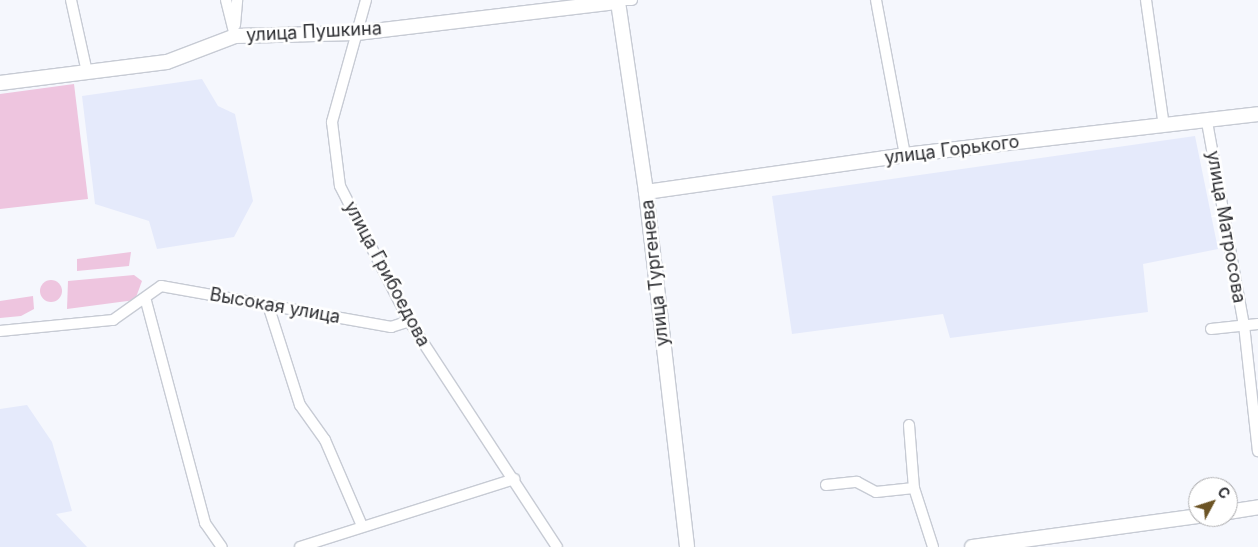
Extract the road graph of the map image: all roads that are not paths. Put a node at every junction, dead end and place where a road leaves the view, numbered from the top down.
1 (71, 0) edge
2 (226, 0) edge
3 (237, 0) edge
4 (366, 0) edge
5 (876, 0) edge
6 (1146, 0) edge
7 (622, 1) edge
8 (357, 33) junction
9 (235, 36) junction
10 (87, 72) junction
11 (0, 83) edge
12 (1258, 114) edge
13 (1207, 122) junction
14 (1164, 126) junction
15 (905, 155) junction
16 (646, 192) junction
17 (146, 301) junction
18 (268, 304) junction
19 (409, 321) junction
20 (1258, 324) edge
21 (1244, 325) junction
22 (1211, 330) dead end
23 (0, 331) edge
24 (909, 425) dead end
25 (1258, 451) edge
26 (514, 479) junction
27 (826, 485) dead end
28 (914, 488) junction
29 (1258, 507) edge
30 (1238, 510) edge
31 (1188, 518) edge
32 (362, 526) junction
33 (1053, 542) edge
34 (222, 547) edge
35 (300, 547) edge
36 (557, 547) edge
37 (687, 547) edge
38 (933, 547) edge
39 (972, 547) edge

1 - 10 street
2 - 9 street
3 - 9 street
4 - 8 street, улица Грибоедова
5 - 15 street
6 - 14 street
7 - 8 street, улица Пушкина
7 - 16 street, улица Тургенева
8 - 9 street, улица Пушкина
8 - 19 street, улица Грибоедова
9 - 10 street, улица Пушкина
10 - 11 street, улица Пушкина
12 - 13 street, улица Горького
13 - 14 street, улица Горького
13 - 21 street, улица Матросова
14 - 15 street, улица Горького
15 - 16 street, улица Горького
16 - 37 street, улица Тургенева
17 - 18 street, Высокая улица
17 - 23 street, Высокая улица
17 - 34 street
18 - 19 street, Высокая улица
18 - 32 street
19 - 26 street, улица Грибоедова
20 - 21 street
21 - 22 street
21 - 25 street, улица Матросова
24 - 28 street
26 - 32 street
26 - 36 street, улица Грибоедова
27 - 28 street
28 - 38 street
29 - 30 street
31 - 33 street
32 - 35 street
33 - 39 street

